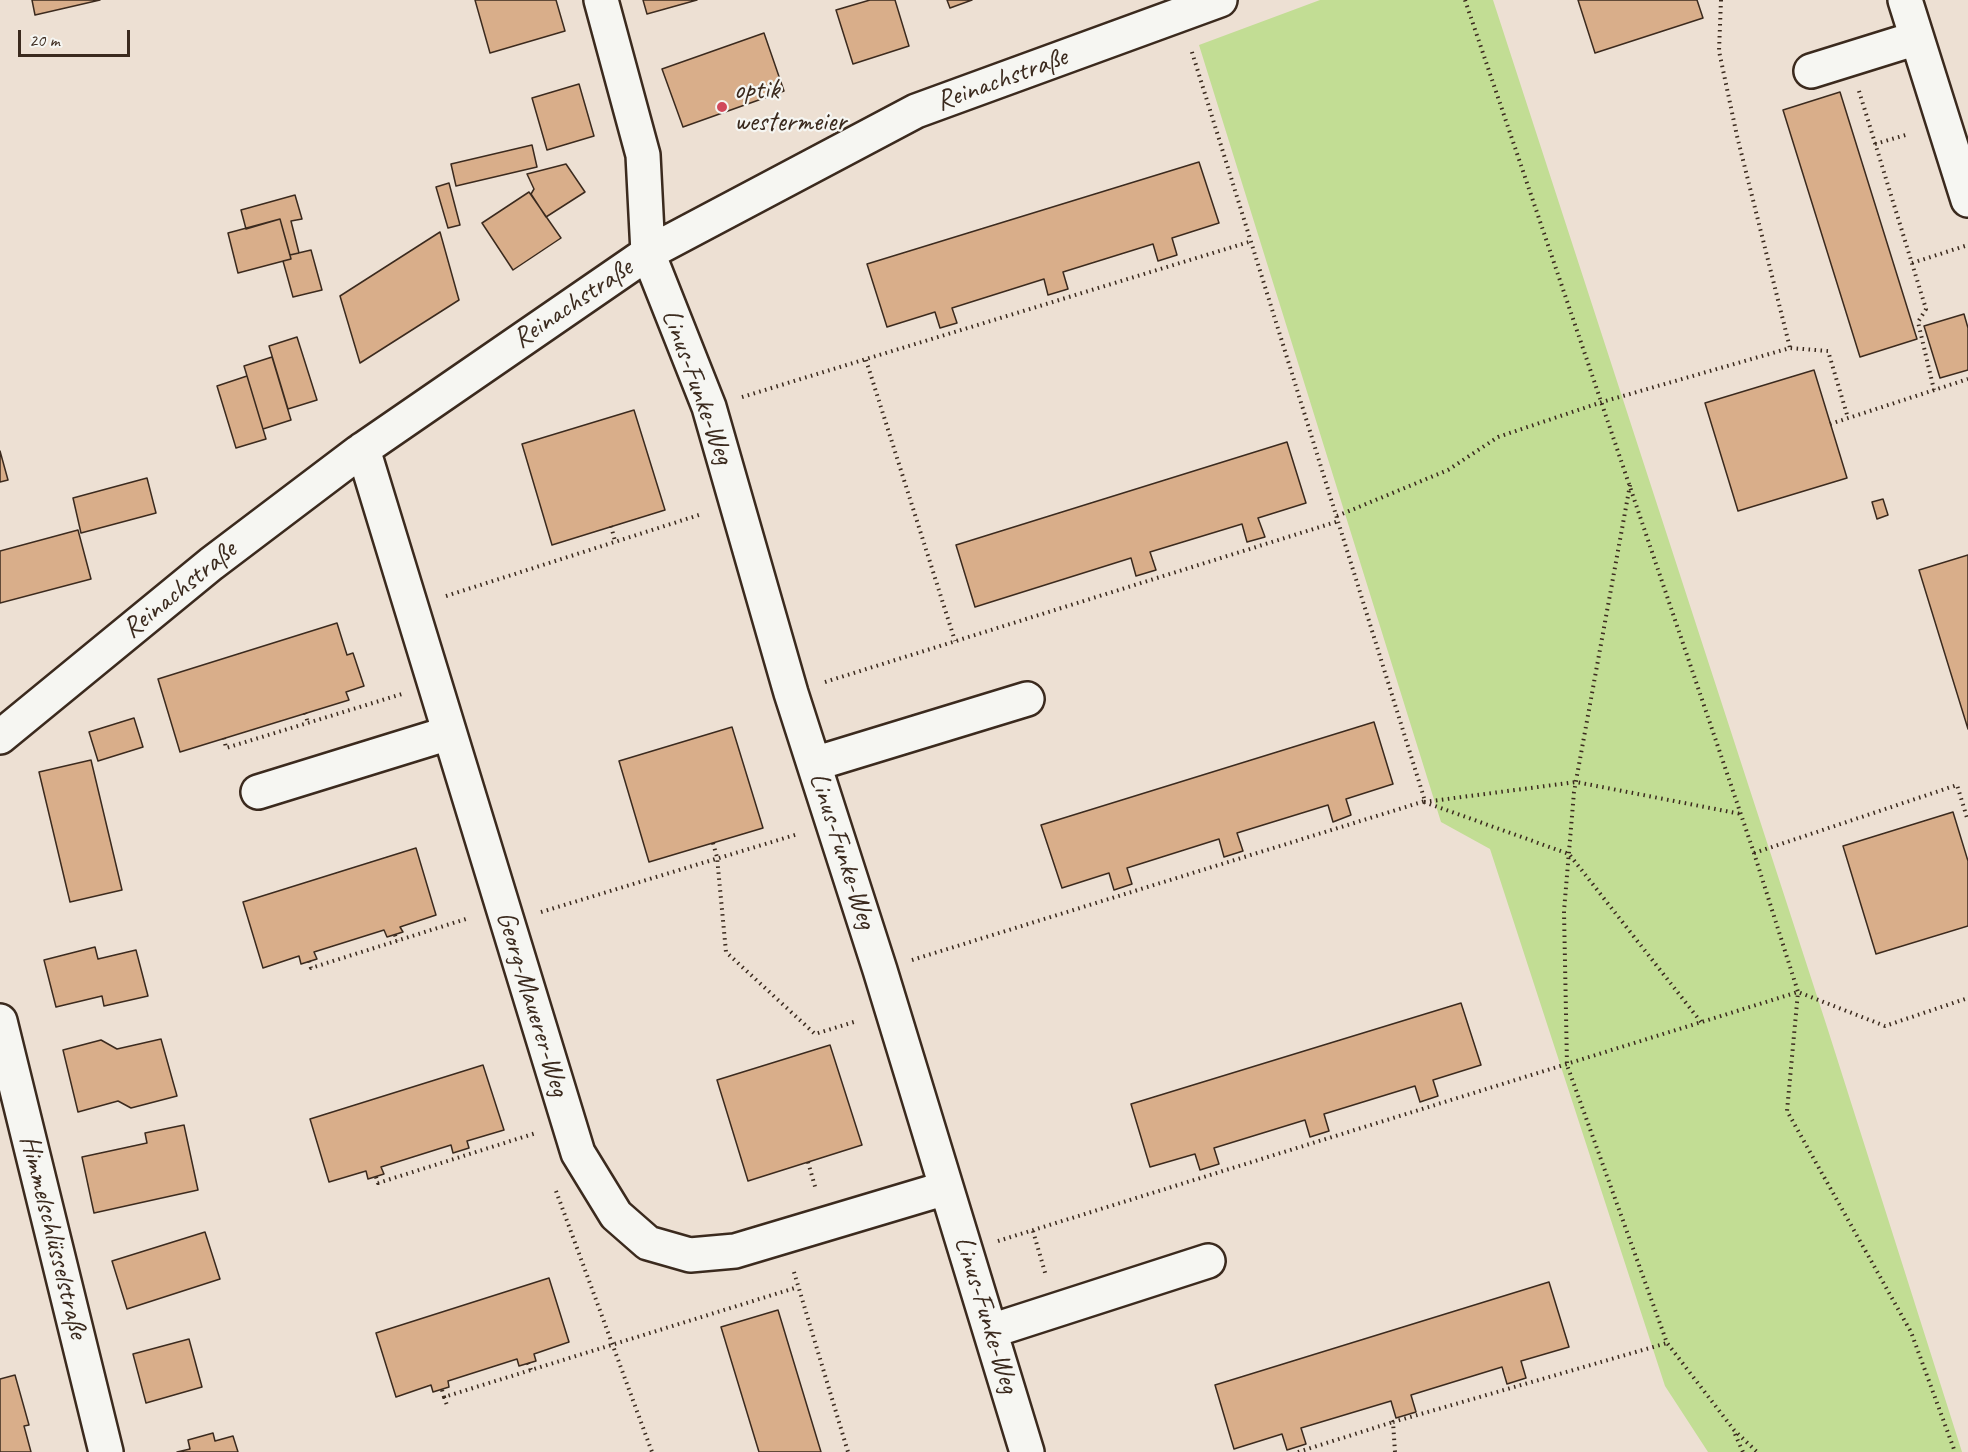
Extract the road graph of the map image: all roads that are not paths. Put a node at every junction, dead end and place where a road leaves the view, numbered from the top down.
1 (602, 0) edge
2 (1220, 0) edge
3 (1905, 0) edge
4 (1917, 38) junction
5 (1811, 71) dead end
6 (1968, 200) edge
7 (648, 253) junction
8 (363, 449) junction
9 (1027, 699) dead end
10 (449, 732) junction
11 (0, 737) edge
12 (814, 764) junction
13 (258, 792) dead end
14 (0, 1021) edge
15 (946, 1188) junction
16 (1208, 1261) dead end
17 (991, 1331) junction
18 (106, 1452) edge
19 (1027, 1452) edge

1 - 7 street, Linus-Funke-Weg
2 - 7 street, Reinachstraße
3 - 4 street
4 - 5 street
4 - 6 street
7 - 8 street, Reinachstraße
7 - 12 street, Linus-Funke-Weg
8 - 10 street, Georg-Mauerer-Weg
8 - 11 street, Reinachstraße
9 - 12 street
10 - 13 street
10 - 15 street, Georg-Mauerer-Weg
12 - 15 street, Linus-Funke-Weg
14 - 18 street, Himmelschlüsselstraße
15 - 17 street, Linus-Funke-Weg
16 - 17 street
17 - 19 street, Linus-Funke-Weg

